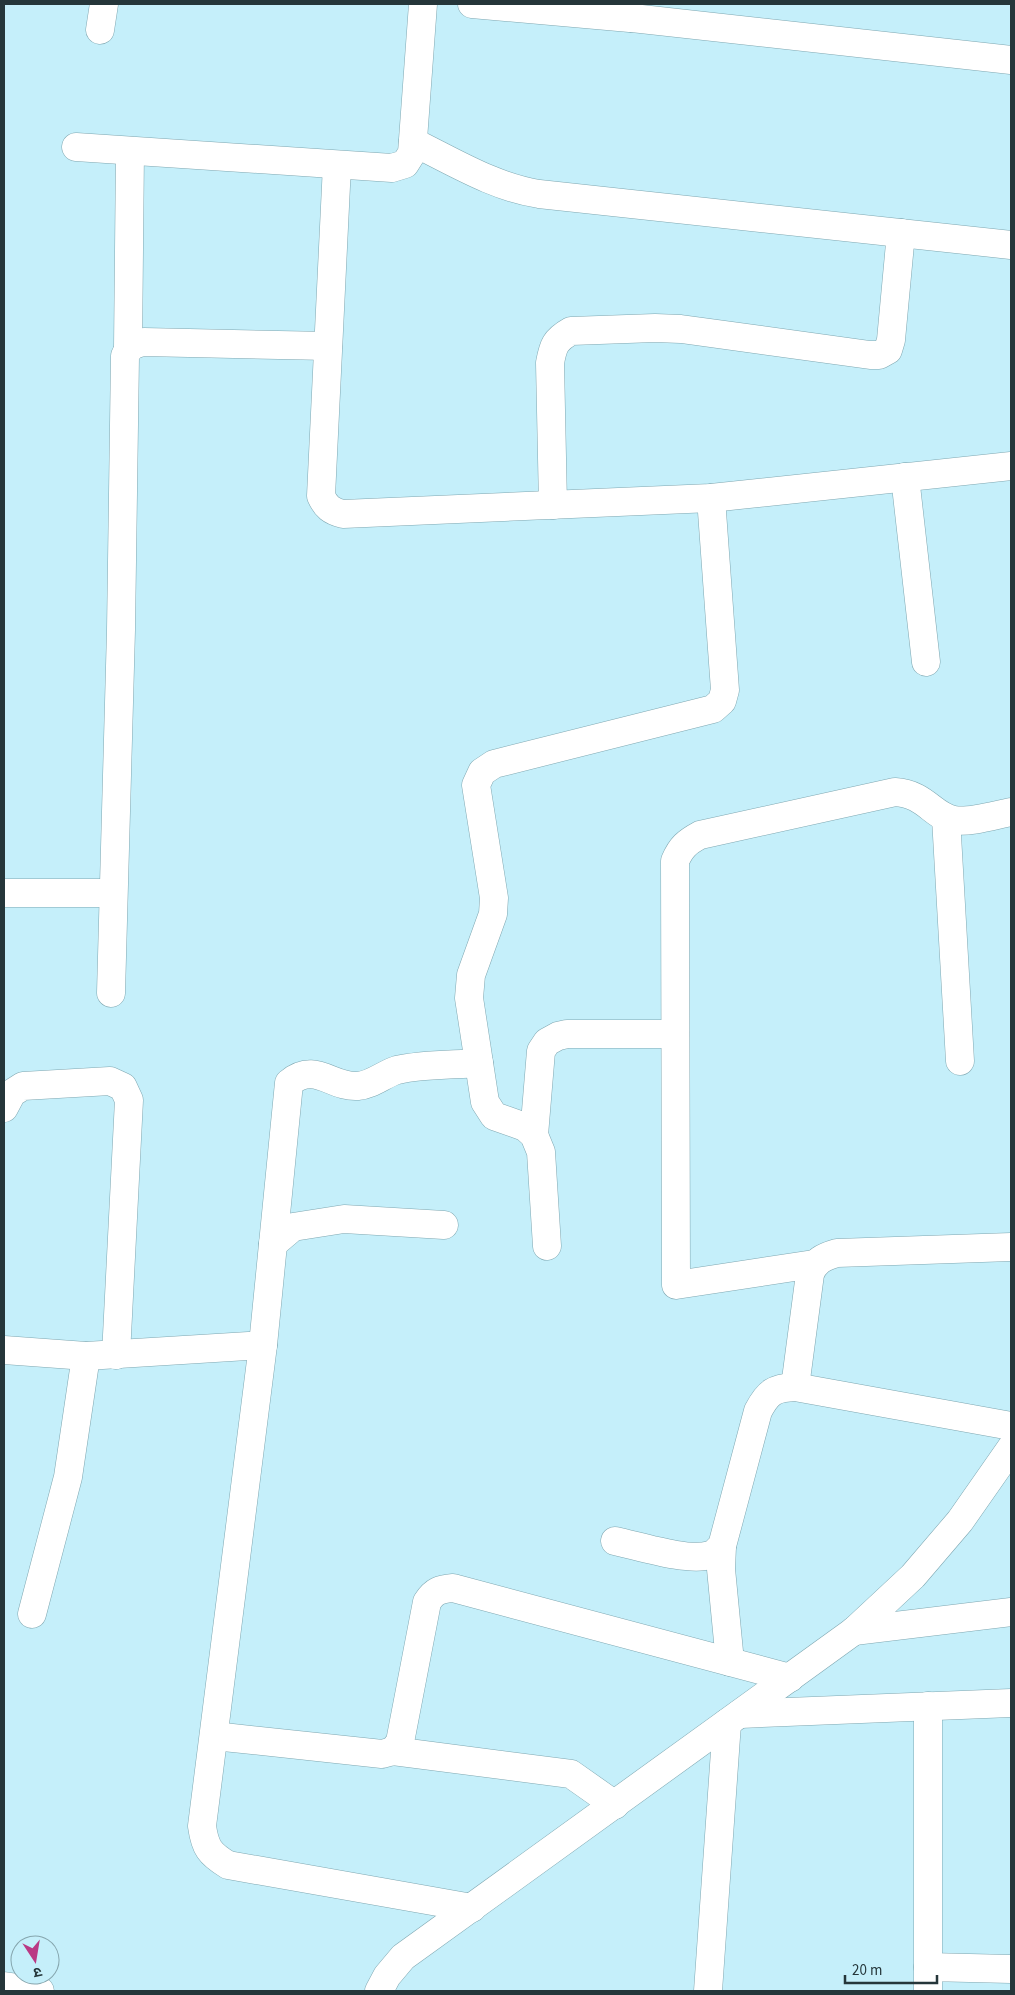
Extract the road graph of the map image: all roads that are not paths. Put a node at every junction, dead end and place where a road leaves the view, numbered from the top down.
1 (104, 4) edge
2 (423, 4) edge
3 (472, 4) edge
4 (608, 4) edge
5 (632, 18) junction
6 (100, 30) dead end
7 (1011, 60) edge
8 (413, 142) junction
9 (76, 147) dead end
10 (130, 151) junction
11 (337, 165) junction
12 (901, 233) junction
13 (1011, 245) edge
14 (328, 346) junction
15 (128, 349) junction
16 (1011, 466) edge
17 (905, 477) junction
18 (711, 498) junction
19 (553, 505) junction
20 (926, 662) dead end
21 (1011, 812) edge
22 (946, 818) junction
23 (4, 893) edge
24 (113, 893) junction
25 (111, 993) dead end
26 (675, 1034) junction
27 (960, 1061) dead end
28 (479, 1063) junction
29 (4, 1108) edge
30 (534, 1135) junction
31 (444, 1225) dead end
32 (272, 1244) junction
33 (547, 1246) dead end
34 (1011, 1247) edge
35 (814, 1264) junction
36 (263, 1345) junction
37 (4, 1350) edge
38 (116, 1355) junction
39 (86, 1356) junction
40 (795, 1387) junction
41 (1011, 1426) edge
42 (1011, 1448) edge
43 (1002, 1472) edge
44 (615, 1541) dead end
45 (722, 1546) junction
46 (1011, 1612) edge
47 (32, 1614) dead end
48 (854, 1631) junction
49 (730, 1662) junction
50 (790, 1678) junction
51 (1011, 1703) edge
52 (928, 1706) junction
53 (733, 1719) junction
54 (214, 1736) junction
55 (392, 1751) junction
56 (615, 1805) junction
57 (472, 1908) junction
58 (1011, 1969) edge
59 (928, 1979) edge
60 (4, 1986) edge
61 (40, 1991) edge
62 (379, 1991) edge
63 (708, 1991) edge

1 - 6 street
2 - 8 street
3 - 5 street
4 - 5 street
5 - 7 street
8 - 11 street
8 - 12 street
9 - 10 street
10 - 11 street
10 - 15 street
11 - 14 street
12 - 13 street
12 - 19 street
14 - 15 street
14 - 19 street
15 - 24 street
16 - 17 street
17 - 18 street
17 - 20 street
18 - 19 street
18 - 28 street
21 - 22 street
22 - 26 street
22 - 27 street
23 - 24 street
24 - 25 street
26 - 30 street
26 - 35 street
28 - 30 street
28 - 32 street
29 - 38 street
30 - 33 street
31 - 32 street
32 - 36 street
34 - 35 street
35 - 40 street
36 - 38 street
36 - 54 street
37 - 39 street
38 - 39 street
39 - 47 street
40 - 41 street
40 - 45 street
42 - 43 street
43 - 48 street
44 - 45 street
45 - 49 street
46 - 48 street
48 - 50 street
49 - 50 street
49 - 55 street
50 - 53 street
51 - 52 street
52 - 53 street
52 - 59 street
53 - 56 street
53 - 63 street
54 - 55 street
54 - 57 street
55 - 56 street
56 - 57 street
57 - 62 street
58 - 59 street
60 - 61 street

